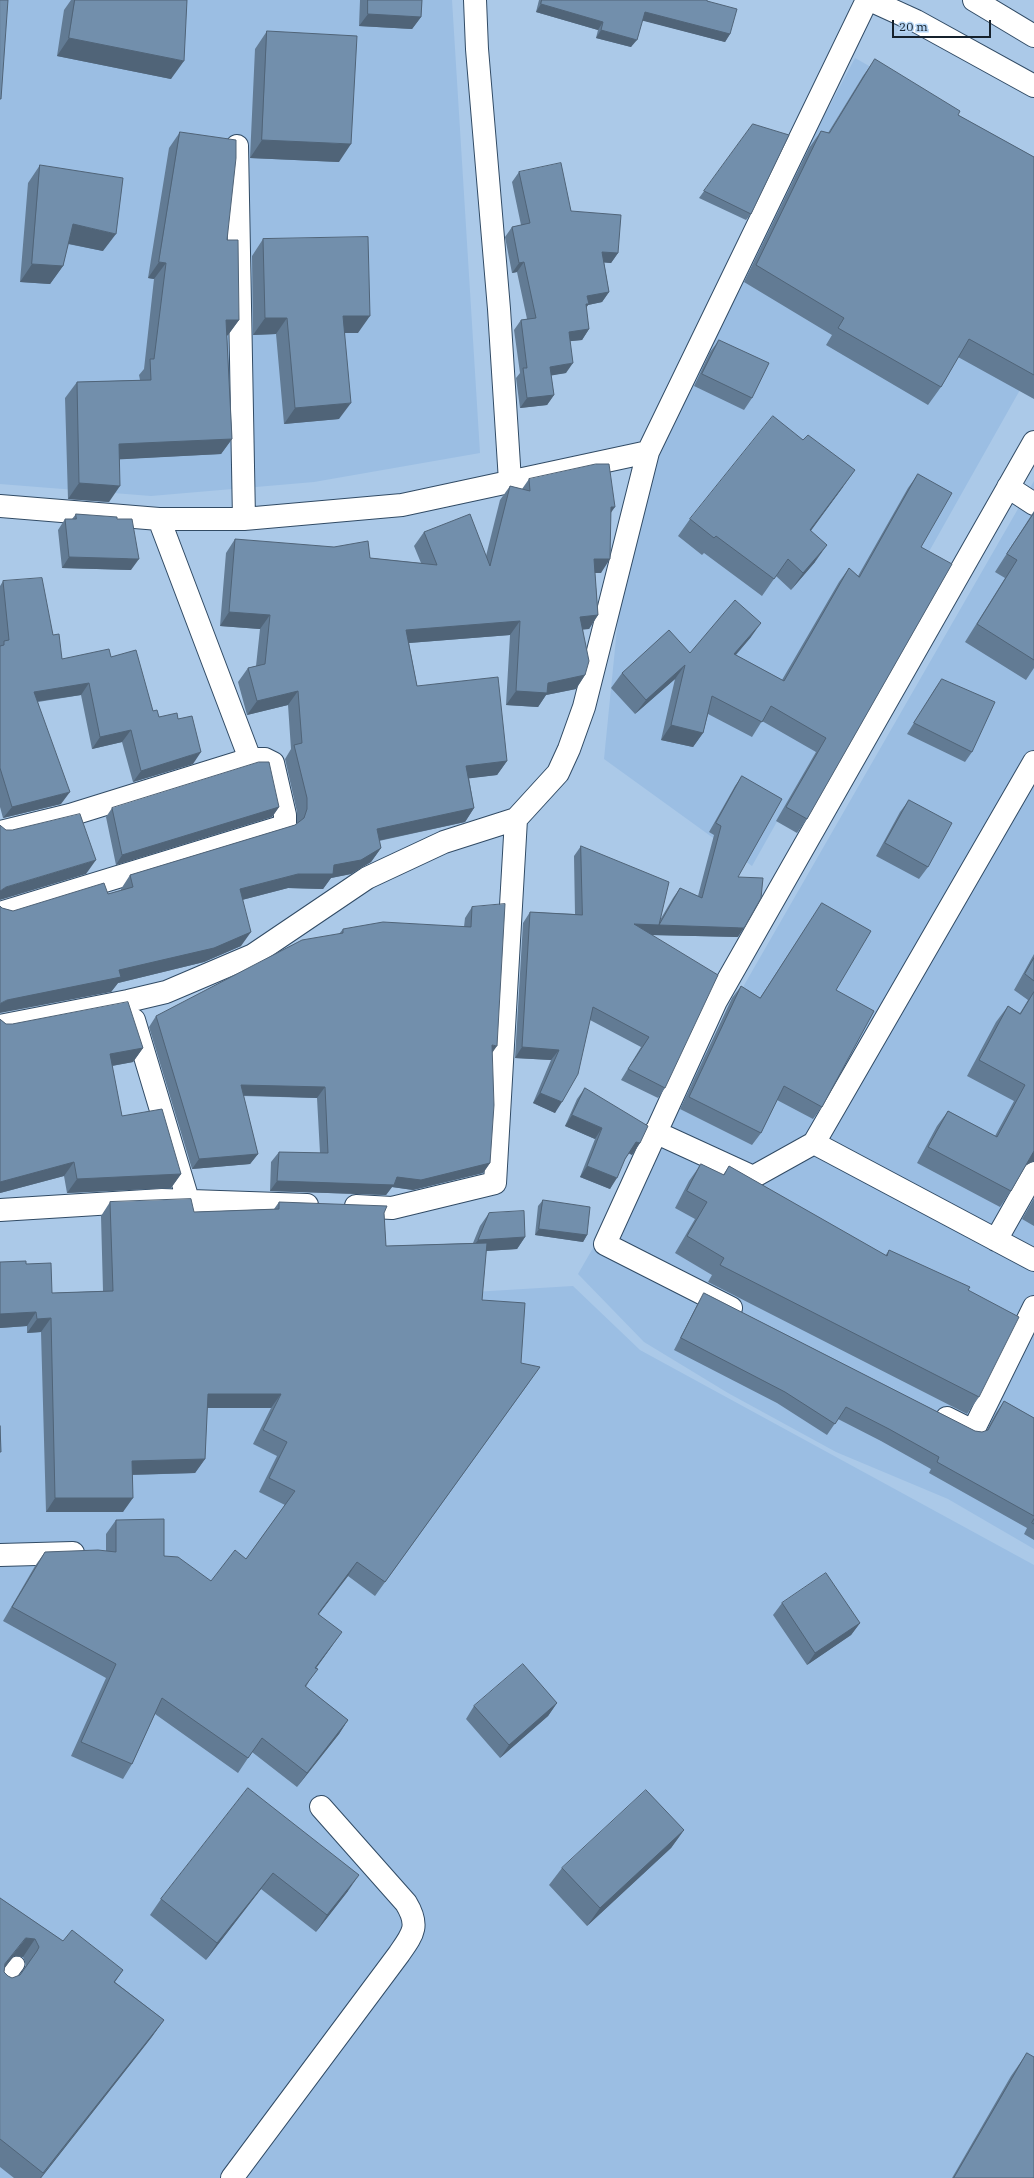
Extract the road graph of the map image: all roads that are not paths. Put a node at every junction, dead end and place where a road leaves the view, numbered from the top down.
1 (475, 0) edge
2 (868, 0) edge
3 (974, 0) edge
4 (1034, 36) edge
5 (1034, 86) edge
6 (237, 146) edge
7 (1034, 442) edge
8 (648, 452) junction
9 (510, 481) junction
10 (1008, 487) junction
11 (1034, 504) edge
12 (0, 506) edge
13 (159, 519) junction
14 (244, 519) junction
15 (250, 759) junction
16 (1034, 762) edge
17 (516, 819) junction
18 (0, 832) edge
19 (0, 913) edge
20 (128, 1001) junction
21 (0, 1026) edge
22 (655, 1132) junction
23 (814, 1142) junction
24 (1034, 1174) edge
25 (188, 1200) junction
26 (0, 1210) edge
27 (996, 1240) junction
28 (1034, 1260) edge
29 (1034, 1307) edge
30 (746, 1316) edge
31 (930, 1409) edge
32 (88, 1552) edge
33 (0, 1556) edge
34 (321, 1806) dead end
35 (17, 1964) edge
36 (0, 1987) edge
37 (232, 2178) edge

1 - 9 street
2 - 5 street
2 - 8 street
3 - 4 street
6 - 14 street
7 - 10 street
8 - 9 street
8 - 17 street
9 - 14 street
10 - 11 street
10 - 22 street
12 - 13 street
13 - 14 street
13 - 15 street
15 - 18 street
15 - 19 street
16 - 23 street
17 - 20 street
17 - 25 street
20 - 21 street
20 - 25 street
22 - 23 street
22 - 30 street
23 - 27 street
24 - 27 street
25 - 26 street
27 - 28 street
29 - 31 street
32 - 33 street
34 - 37 street
35 - 36 lane

